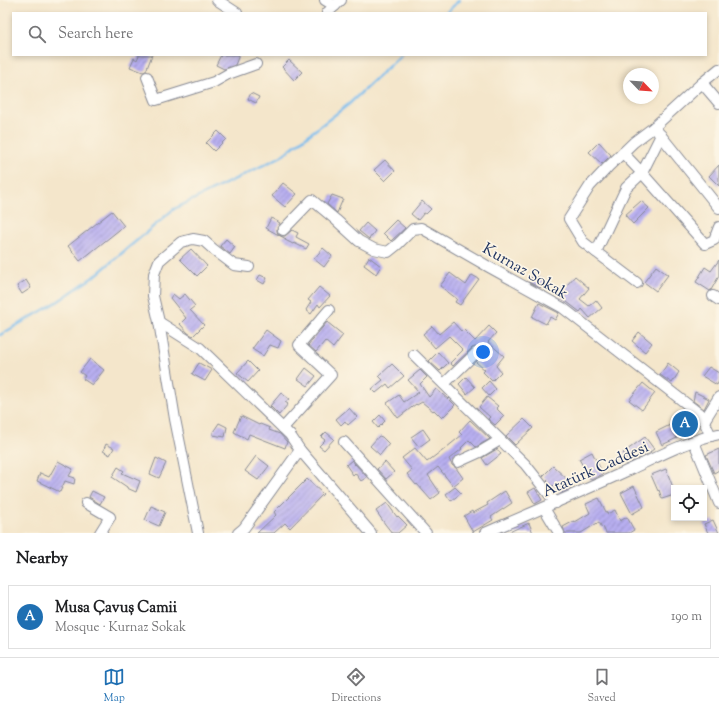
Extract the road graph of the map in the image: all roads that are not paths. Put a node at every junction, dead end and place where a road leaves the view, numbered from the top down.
1 (216, 0) edge
2 (325, 0) edge
3 (334, 6) edge
4 (235, 12) edge
5 (256, 64) dead end
6 (719, 69) edge
7 (147, 77) dead end
8 (702, 83) junction
9 (719, 103) edge
10 (658, 131) junction
11 (623, 152) junction
12 (642, 173) junction
13 (719, 208) edge
14 (719, 227) edge
15 (282, 230) dead end
16 (596, 252) junction
17 (249, 267) dead end
18 (637, 283) dead end
19 (329, 310) dead end
20 (160, 322) junction
21 (476, 353) dead end
22 (414, 355) dead end
23 (444, 384) junction
24 (719, 397) edge
25 (704, 421) junction
26 (283, 428) junction
27 (715, 435) edge
28 (500, 440) junction
29 (344, 442) dead end
30 (694, 442) junction
31 (300, 450) junction
32 (458, 462) dead end
33 (86, 503) dead end
34 (556, 503) junction
35 (719, 503) edge
36 (544, 508) junction
37 (100, 533) edge
38 (198, 533) edge
39 (238, 533) edge
40 (371, 533) edge
41 (426, 533) edge
42 (485, 533) edge
43 (559, 533) edge

1 - 4 street
2 - 3 street
5 - 7 street
6 - 8 street
8 - 9 street
8 - 10 street
10 - 11 street
10 - 12 street
10 - 13 street
11 - 12 street
11 - 16 street
12 - 14 street
12 - 16 street
15 - 25 street, Kurnaz Sokak
16 - 18 street
17 - 20 street
19 - 26 street
20 - 26 street
20 - 38 street
21 - 23 street
22 - 23 street
23 - 28 street
24 - 25 street
25 - 27 street, Kurnaz Sokak
26 - 31 street
27 - 30 street, Atatürk Caddesi
28 - 32 street
28 - 34 street
29 - 41 street
30 - 34 street, Atatürk Caddesi
30 - 35 street
31 - 39 street
31 - 40 street
33 - 37 street
34 - 36 street, Atatürk Caddesi
36 - 42 street, Atatürk Caddesi
36 - 43 street

